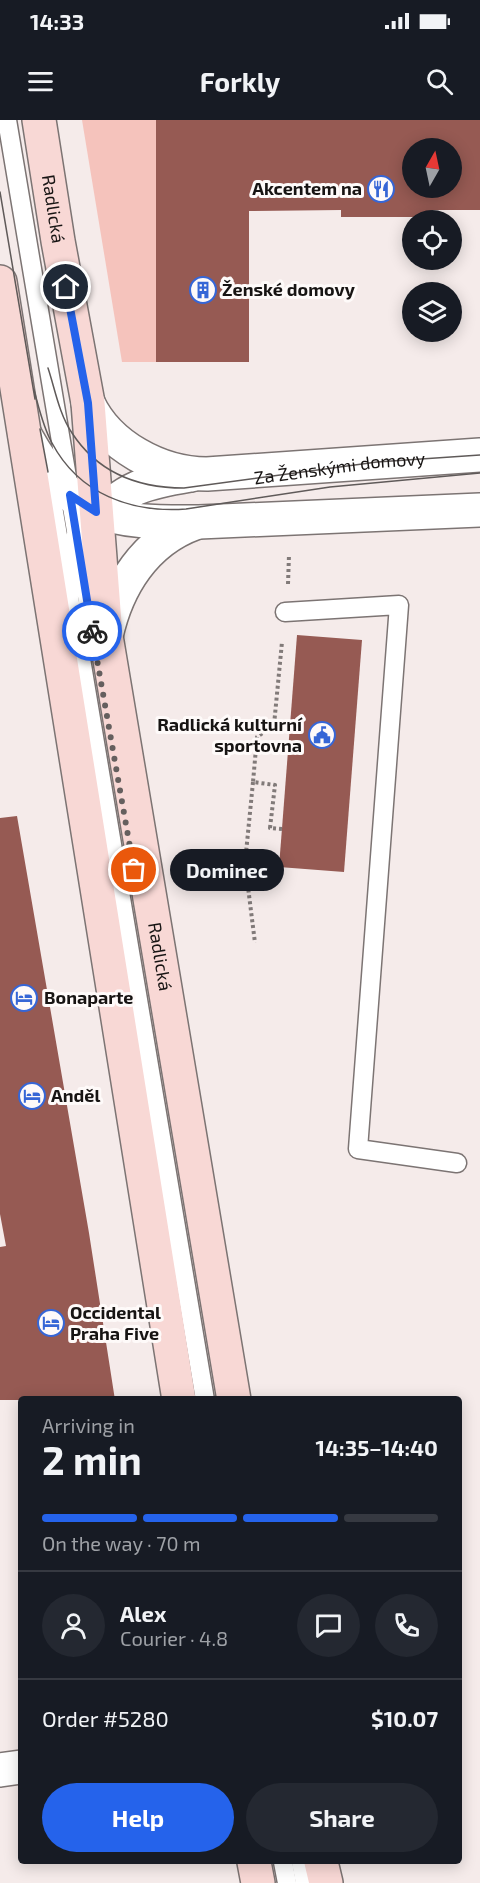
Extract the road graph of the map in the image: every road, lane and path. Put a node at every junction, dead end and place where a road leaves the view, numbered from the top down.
1 (7, 120) edge
2 (39, 120) edge
3 (0, 282) edge
4 (88, 403) junction
5 (25, 435) junction
6 (480, 455) edge
7 (48, 472) junction
8 (198, 474) junction
9 (480, 510) edge
10 (89, 517) junction
11 (199, 522) junction
12 (65, 577) junction
13 (285, 612) dead end
14 (56, 635) junction
15 (106, 636) junction
16 (257, 737) dead end
17 (253, 782) junction
18 (282, 830) dead end
19 (255, 943) dead end
20 (457, 1162) dead end
21 (178, 1396) edge
22 (204, 1396) edge
23 (223, 1396) edge
24 (233, 1396) edge
25 (18, 1767) edge
26 (0, 1770) edge
27 (254, 1864) edge
28 (283, 1864) edge
29 (301, 1864) edge
30 (321, 1864) edge
31 (258, 1883) edge
32 (287, 1883) edge
33 (305, 1883) edge
34 (326, 1883) edge

1 - 10 lane
2 - 4 main road, Radlická
3 - 5 main road
4 - 8 street
4 - 10 main road, Radlická
5 - 7 street
5 - 14 main road
6 - 8 street, Za Ženskými domovy
7 - 10 street
7 - 12 lane
8 - 10 street
9 - 11 street
10 - 11 street
10 - 12 street
10 - 15 main road, Radlická
10 - 23 lane
11 - 15 street
12 - 14 street
12 - 22 lane
13 - 20 lane
14 - 21 main road
15 - 24 main road, Radlická
16 - 17 path
17 - 18 path
17 - 19 path
25 - 26 street
27 - 31 main road
28 - 32 lane
29 - 33 lane
30 - 34 main road

